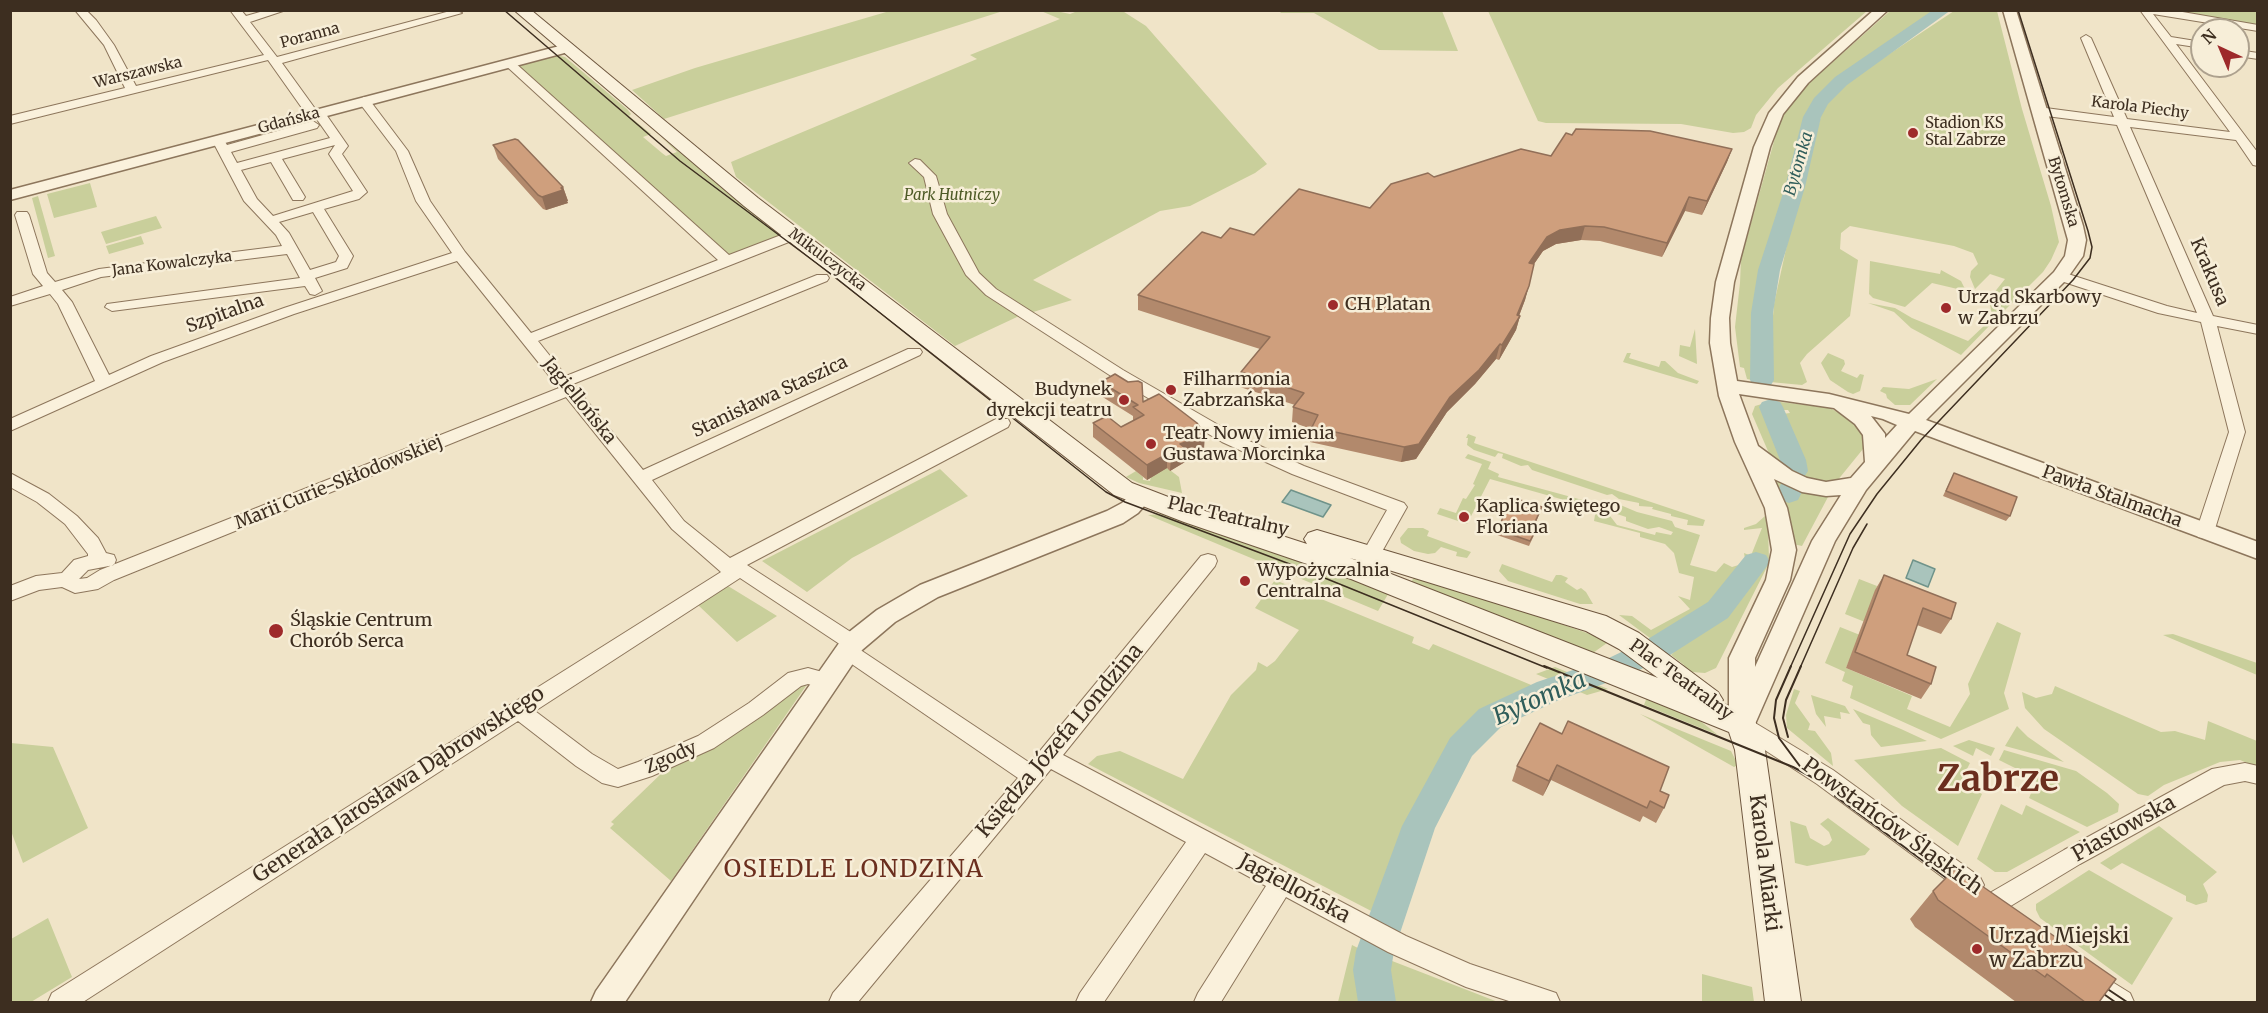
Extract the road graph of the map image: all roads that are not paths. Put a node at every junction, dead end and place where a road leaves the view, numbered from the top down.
1 (80, 10) edge
2 (235, 10) edge
3 (282, 10) edge
4 (521, 10) edge
5 (1882, 10) edge
6 (2009, 10) edge
7 (2147, 10) edge
8 (458, 13) dead end
9 (244, 20) junction
10 (2258, 28) edge
11 (2086, 38) dead end
12 (2168, 40) junction
13 (2190, 43) edge
14 (567, 48) junction
15 (273, 58) junction
16 (508, 63) junction
17 (132, 90) junction
18 (364, 101) junction
19 (2038, 111) junction
20 (315, 118) junction
21 (10, 120) edge
22 (2122, 123) junction
23 (2238, 137) junction
24 (338, 140) junction
25 (221, 145) junction
26 (274, 157) junction
27 (2258, 162) edge
28 (915, 164) dead end
29 (233, 168) junction
30 (10, 195) edge
31 (298, 197) dead end
32 (316, 207) junction
33 (22, 215) dead end
34 (270, 221) junction
35 (794, 235) junction
36 (292, 249) junction
37 (460, 255) junction
38 (727, 261) junction
39 (2060, 276) junction
40 (308, 278) junction
41 (822, 278) dead end
42 (54, 288) junction
43 (321, 300) junction
44 (10, 302) edge
45 (112, 307) dead end
46 (2208, 321) junction
47 (2258, 330) edge
48 (529, 339) junction
49 (914, 352) dead end
50 (105, 384) junction
51 (567, 386) junction
52 (1727, 386) junction
53 (1938, 397) junction
54 (1829, 400) junction
55 (1912, 422) junction
56 (1002, 423) dead end
57 (10, 426) edge
58 (1746, 442) junction
59 (1967, 443) junction
60 (1876, 462) junction
61 (642, 478) junction
62 (10, 479) edge
63 (1858, 485) junction
64 (1141, 497) junction
65 (2205, 532) junction
66 (2258, 551) edge
67 (1209, 561) dead end
68 (1366, 563) junction
69 (102, 568) junction
70 (733, 568) junction
71 (10, 594) edge
72 (850, 647) junction
73 (826, 681) junction
74 (517, 709) junction
75 (1742, 724) junction
76 (1048, 757) junction
77 (1031, 775) junction
78 (2258, 775) edge
79 (1201, 839) junction
80 (1282, 882) junction
81 (1996, 902) junction
82 (2013, 922) edge
83 (2074, 968) edge
84 (61, 1002) edge
85 (607, 1002) edge
86 (842, 1002) edge
87 (1089, 1002) edge
88 (1207, 1002) edge
89 (1546, 1002) edge
90 (1783, 1002) edge
91 (2121, 1002) edge

1 - 17 street
2 - 9 street
3 - 9 street
4 - 14 main road, Mikulczycka
5 - 52 street
6 - 19 street, Bytomska
7 - 10 street
7 - 12 street
8 - 15 street, Poranna
9 - 15 street
11 - 22 street, Krakusa
12 - 13 street
12 - 23 street
14 - 16 street, Gdańska
14 - 35 main road, Mikulczycka
15 - 17 street, Warszawska
15 - 20 street
16 - 18 street, Gdańska
16 - 38 street
17 - 21 street, Warszawska
18 - 20 street, Gdańska
18 - 37 street, Jagiellońska
19 - 22 street, Karola Piechy
19 - 39 street, Bytomska
20 - 24 street
20 - 25 street, Gdańska
22 - 23 street, Karola Piechy
22 - 46 street, Krakusa
23 - 27 street
24 - 26 street
24 - 32 street
25 - 29 street
25 - 30 street, Gdańska
26 - 29 street
26 - 31 street
28 - 68 street
29 - 34 street
32 - 34 street
32 - 40 street, Jana Kowalczyka
33 - 42 street
34 - 36 street
35 - 38 street
35 - 64 main road, Mikulczycka
36 - 40 street
36 - 42 street, Jana Kowalczyka
37 - 43 street, Szpitalna
37 - 48 street, Jagiellońska
38 - 48 street
39 - 46 street
39 - 53 street, Bytomska
40 - 43 street
40 - 45 street, Jana Kowalczyka
41 - 51 street, Marii Curie-Skłodowskiej
42 - 44 street, Jana Kowalczyka
42 - 50 street
43 - 50 street, Szpitalna
46 - 47 street
46 - 65 street, Krakusa
48 - 51 street, Jagiellońska
49 - 61 street, Stanisława Staszica
50 - 57 street, Szpitalna
51 - 61 street, Jagiellońska
51 - 69 street, Marii Curie-Skłodowskiej
52 - 54 street
52 - 58 street
53 - 55 street, Bytomska
53 - 59 street, Pawła Stalmacha
54 - 55 street
54 - 60 street
55 - 59 street, Pawła Stalmacha
55 - 60 street, Bytomska
56 - 70 street, Generała Jarosława Dąbrowskiego
58 - 63 street
58 - 75 street
59 - 60 street, Pawła Stalmacha
59 - 65 street, Pawła Stalmacha
60 - 63 street, Bytomska
61 - 70 street, Jagiellońska
62 - 69 street
63 - 75 street, Bytomska
64 - 68 main road, Plac Teatralny
64 - 72 street
65 - 66 street, Pawła Stalmacha
67 - 76 street, Księdza Józefa Londzina
68 - 75 main road, Plac Teatralny
68 - 75 main road, Plac Teatralny
69 - 71 street, Marii Curie-Skłodowskiej
70 - 72 street, Jagiellońska
70 - 74 street, Generała Jarosława Dąbrowskiego
72 - 73 street
72 - 77 street, Jagiellońska
73 - 74 street, Zgody
73 - 85 street
74 - 84 street, Generała Jarosława Dąbrowskiego
75 - 81 street, Powstańców Śląskich
75 - 90 main road, Karola Miarki
76 - 77 street, Księdza Józefa Londzina
76 - 79 street, Jagiellońska
77 - 86 street, Księdza Józefa Londzina
78 - 81 street, Piastowska
79 - 80 street, Jagiellońska
79 - 87 street
80 - 88 street
80 - 89 street, Jagiellońska
81 - 82 street, Powstańców Śląskich
83 - 91 street

